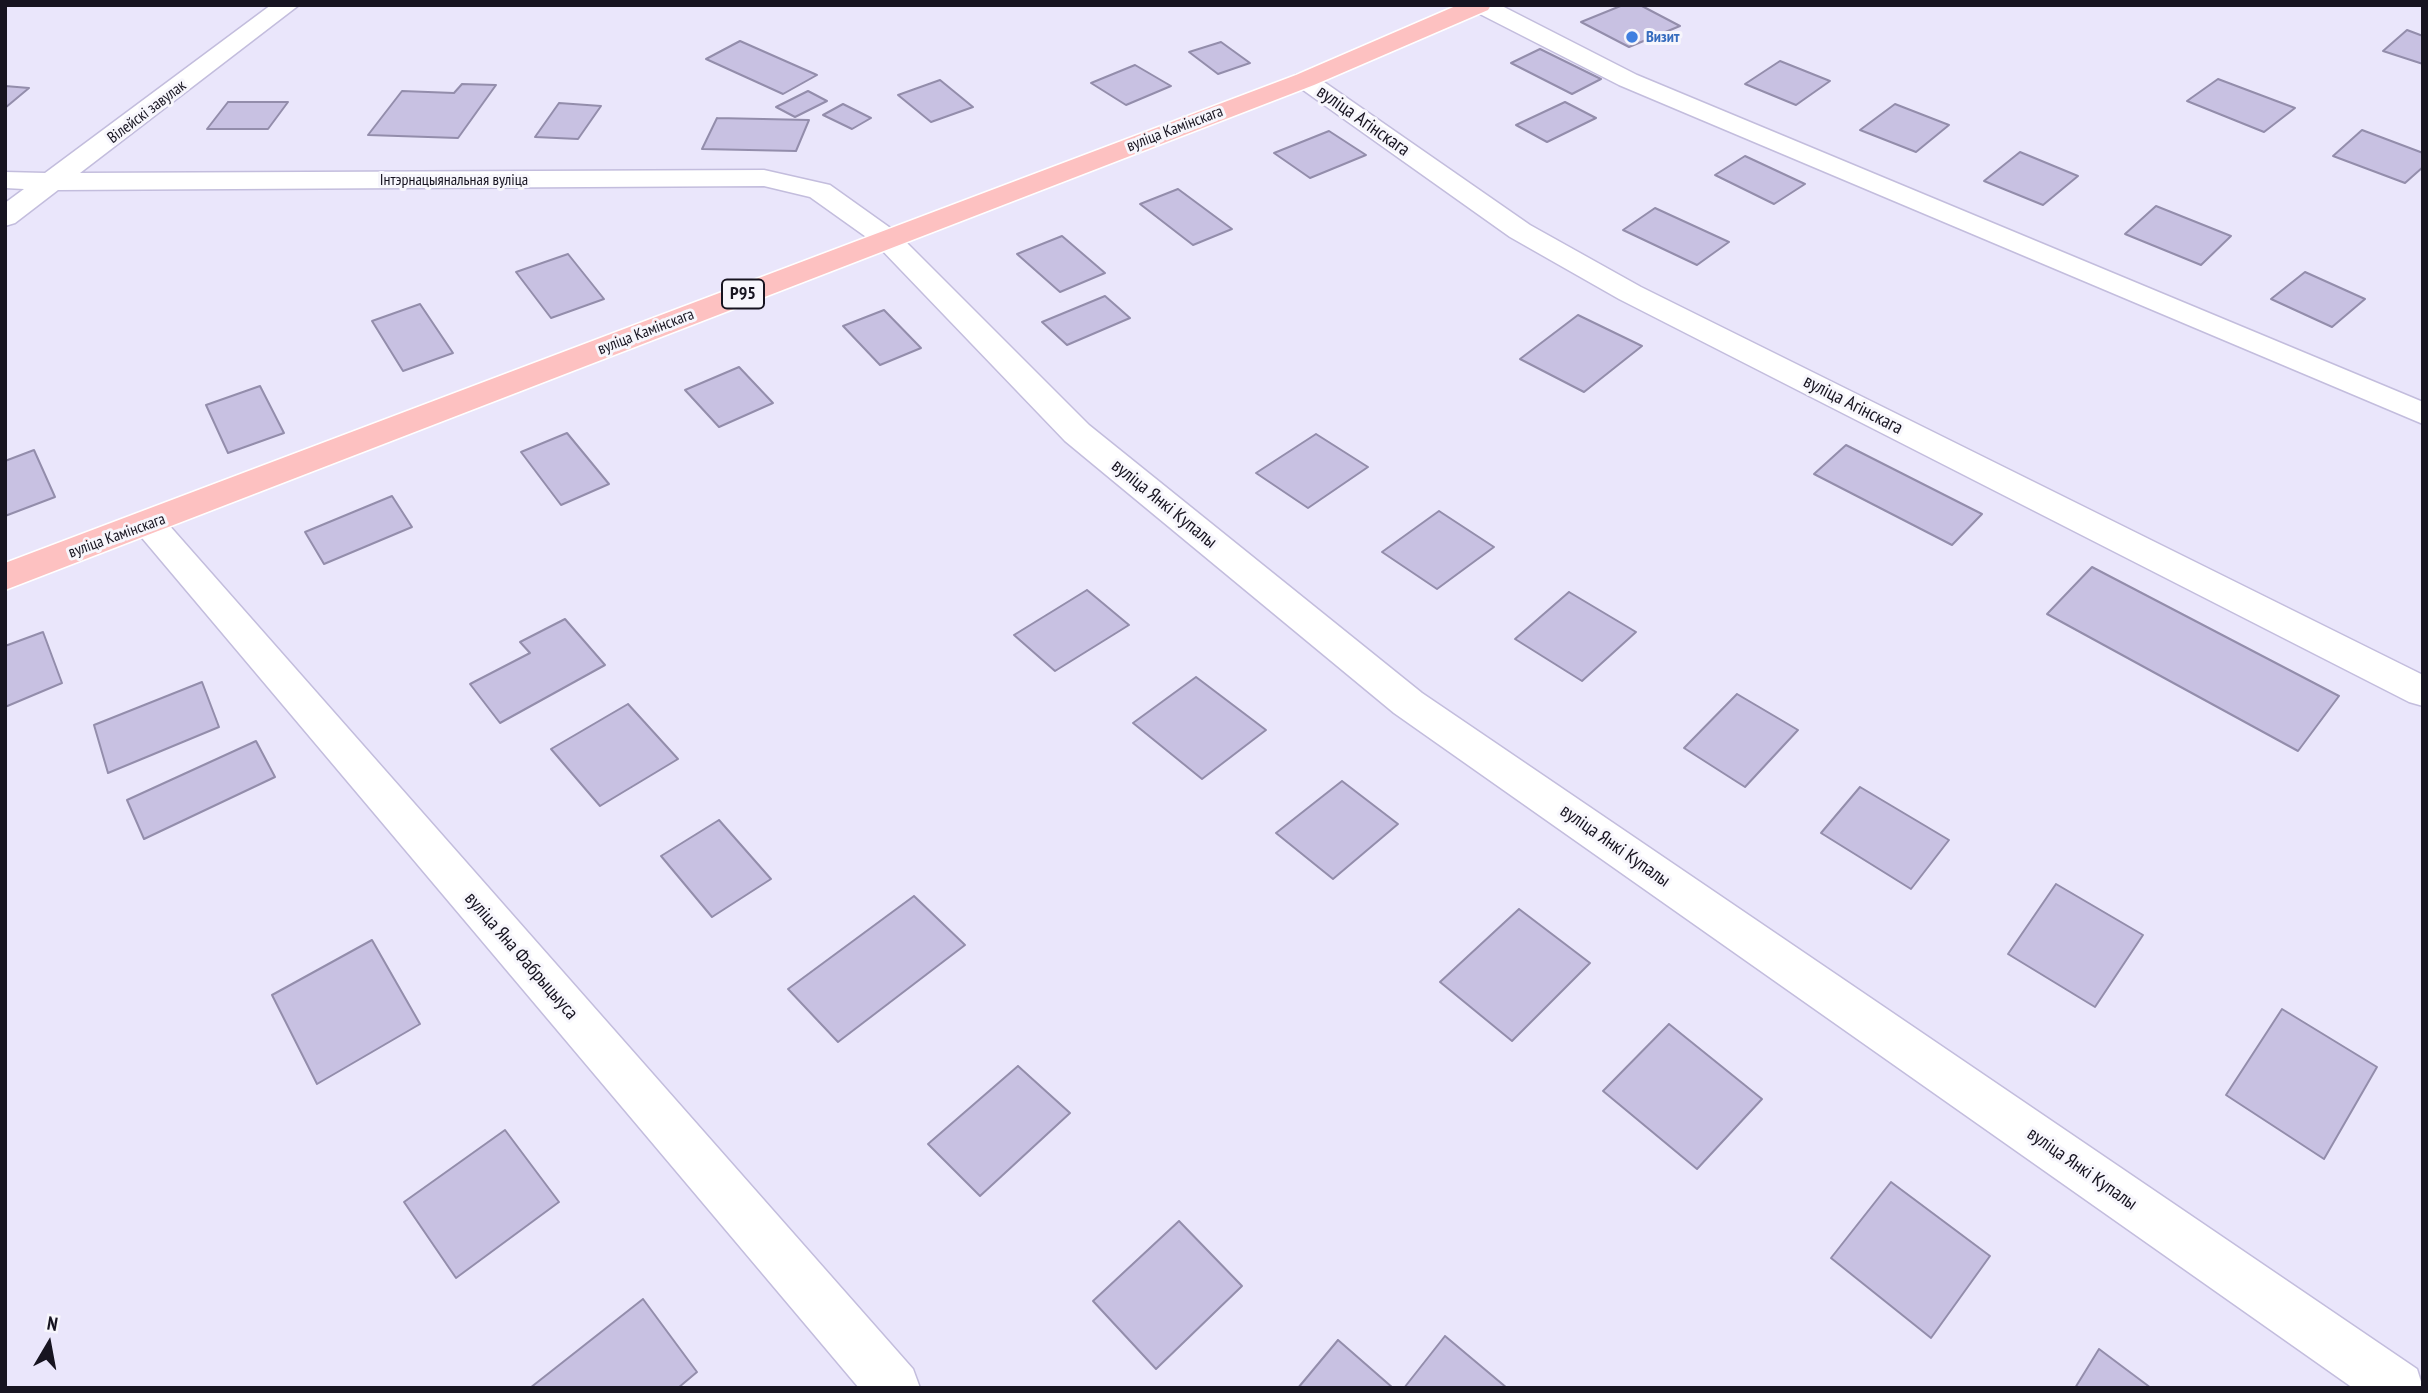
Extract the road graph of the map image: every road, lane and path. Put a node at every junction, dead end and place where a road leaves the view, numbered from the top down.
1 (287, 5) edge
2 (1480, 5) edge
3 (1305, 80) junction
4 (5, 180) edge
5 (53, 182) junction
6 (5, 217) edge
7 (886, 239) junction
8 (2423, 414) edge
9 (149, 524) junction
10 (5, 577) edge
11 (2423, 692) edge
12 (894, 1388) edge
13 (2398, 1388) edge

1 - 5 street, Вілейскі завулак
2 - 3 main road, вуліца Камінскага / Р95
2 - 8 street
3 - 7 main road, вуліца Камінскага / Р95
3 - 11 street, вуліца Агінскага
4 - 5 street, Інтэрнацыянальная вуліца
5 - 6 street, Вілейскі завулак
5 - 7 street, Інтэрнацыянальная вуліца
7 - 9 main road, вуліца Камінскага / Р95
7 - 13 street, вуліца Янкі Купалы
9 - 10 main road, вуліца Камінскага / Р95
9 - 12 street, вуліца Яна Фабрыцыуса

